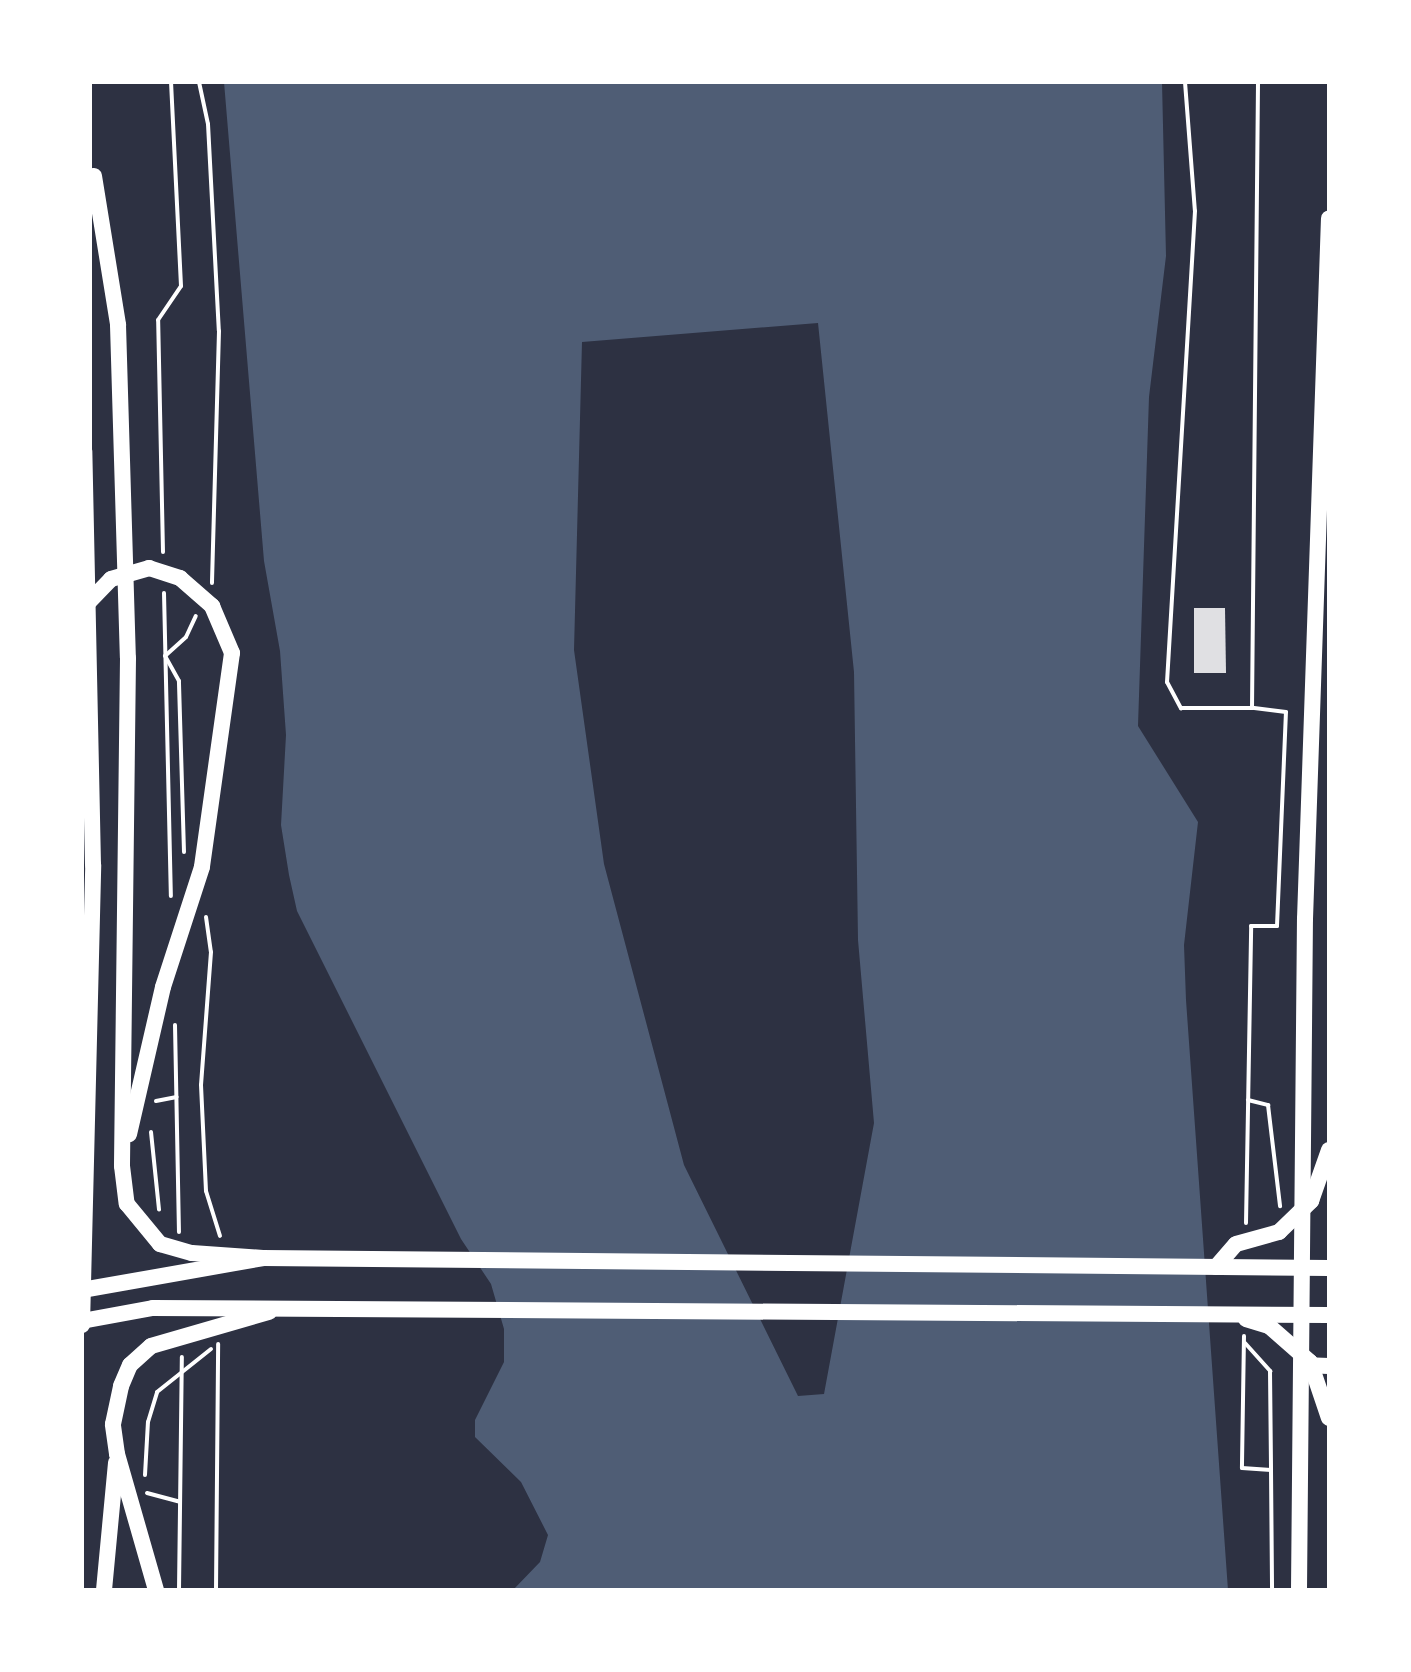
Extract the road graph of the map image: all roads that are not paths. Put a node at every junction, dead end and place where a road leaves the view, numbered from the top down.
1 (84, 82) edge
2 (86, 130) junction
3 (1329, 218) edge
4 (1325, 335) junction
5 (1329, 374) edge
6 (82, 609) edge
7 (1329, 1150) edge
8 (122, 1166) junction
9 (263, 1258) junction
10 (1216, 1267) junction
11 (1329, 1268) edge
12 (82, 1290) edge
13 (269, 1312) junction
14 (1217, 1312) junction
15 (1329, 1315) edge
16 (82, 1323) edge
17 (1301, 1365) junction
18 (1329, 1366) edge
19 (1329, 1418) edge
20 (117, 1454) junction
21 (104, 1590) edge
22 (156, 1590) edge
23 (1299, 1590) edge

1 - 2 main road
2 - 8 main road
2 - 16 main road
3 - 4 main road
4 - 5 main road
4 - 17 main road
6 - 8 main road
7 - 10 main road
8 - 9 main road
9 - 10 main road
9 - 12 main road
10 - 11 main road
13 - 14 main road
13 - 16 main road
13 - 20 main road
14 - 15 main road
14 - 19 main road
17 - 18 main road
17 - 23 main road
20 - 21 main road
20 - 22 main road

